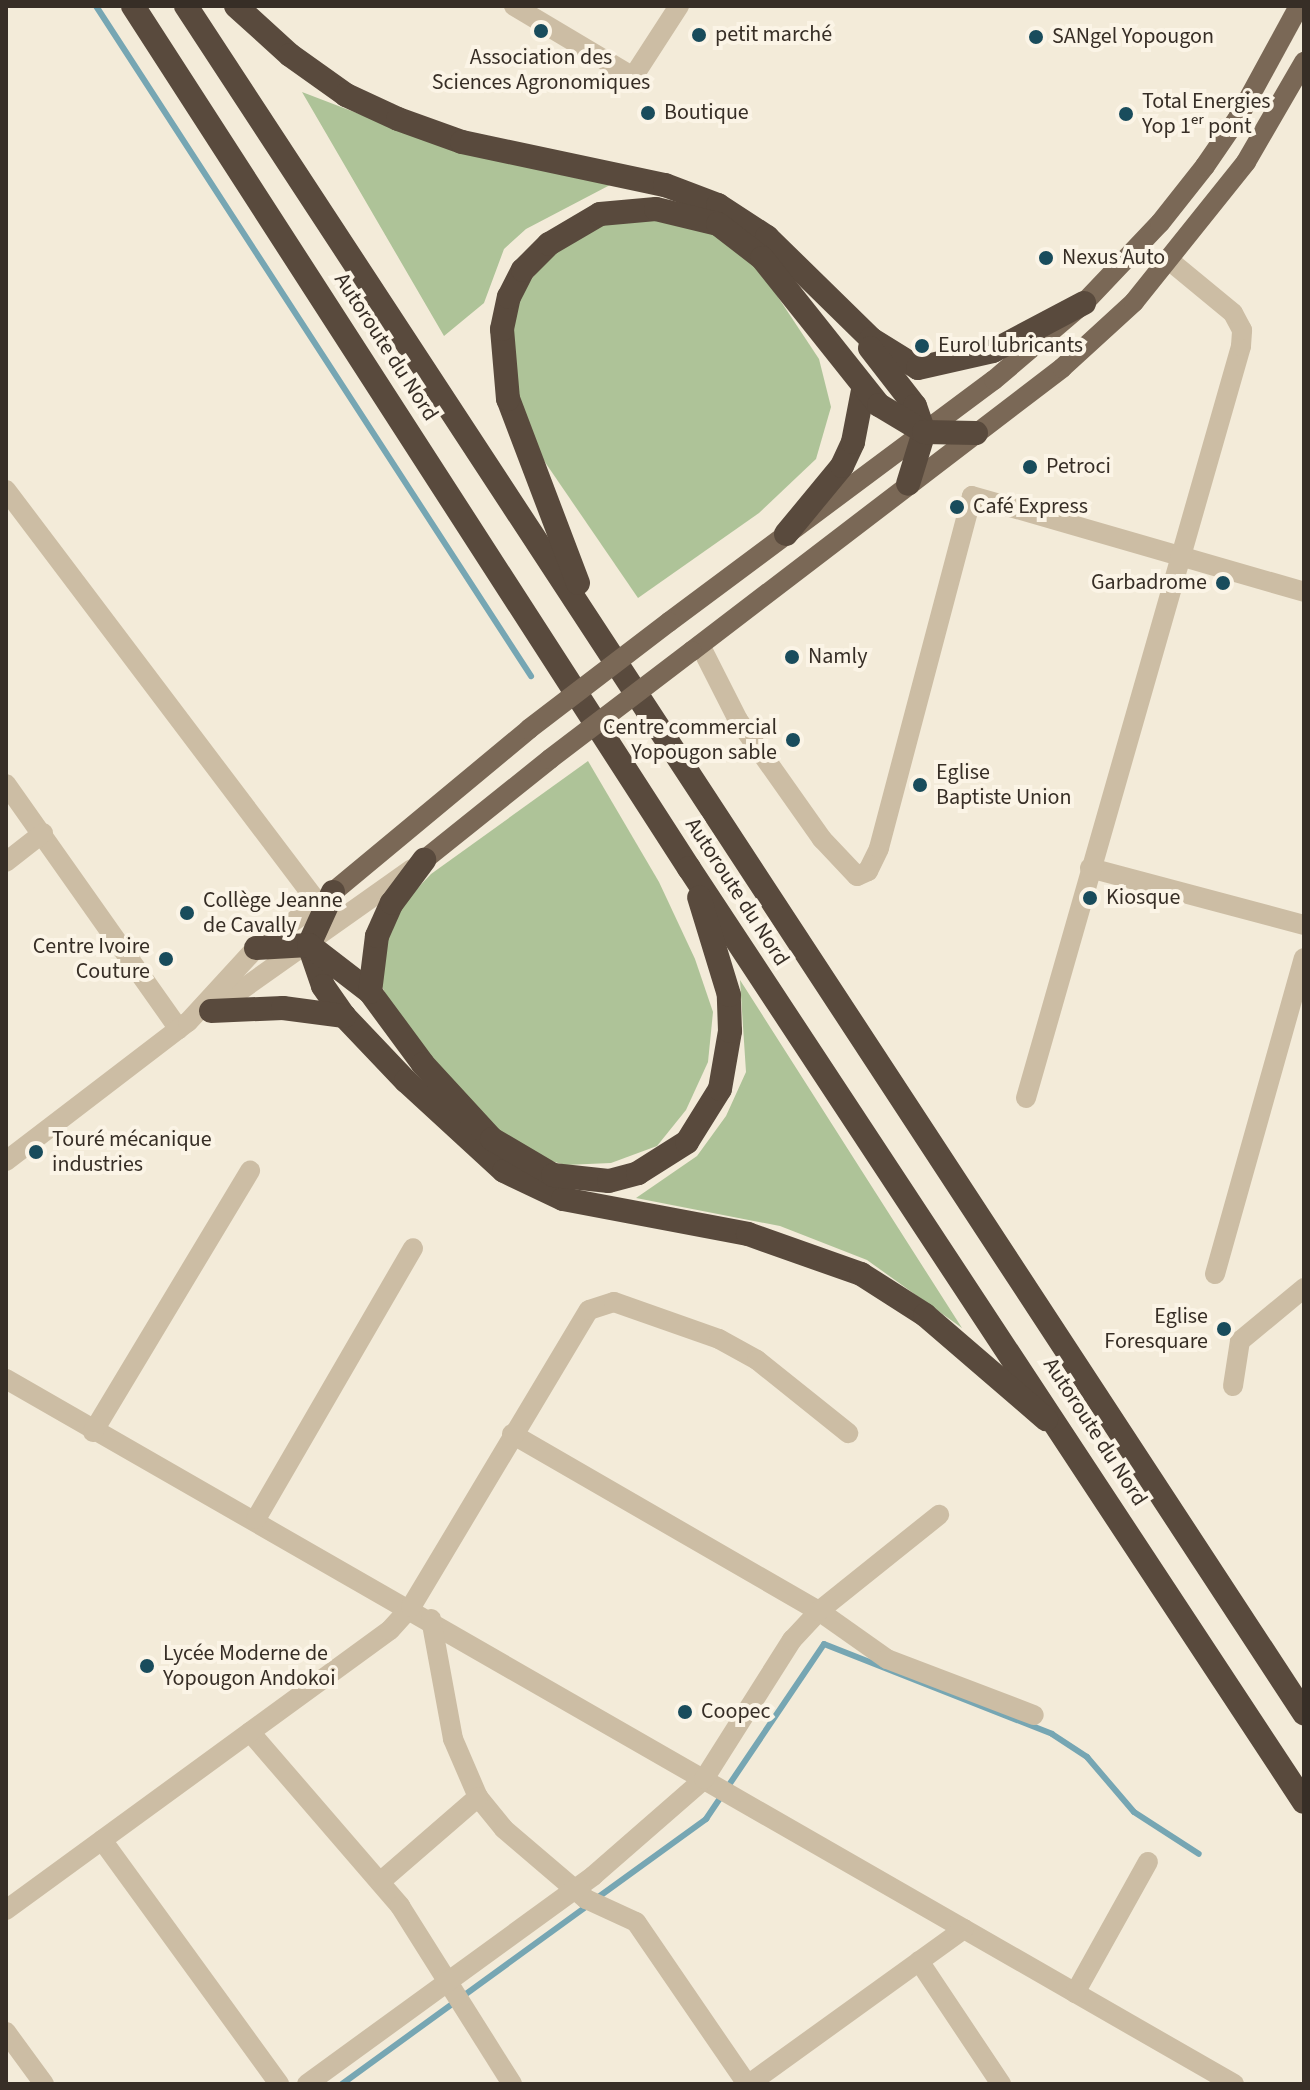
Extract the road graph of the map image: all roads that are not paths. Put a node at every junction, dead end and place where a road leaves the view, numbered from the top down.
1 (133, 6) edge
2 (186, 6) edge
3 (236, 6) edge
4 (514, 6) edge
5 (679, 6) edge
6 (1299, 6) edge
7 (1304, 62) edge
8 (1170, 261) junction
9 (1084, 303) junction
10 (843, 315) junction
11 (863, 390) junction
12 (924, 432) junction
13 (976, 433) junction
14 (908, 484) junction
15 (7, 492) edge
16 (786, 534) junction
17 (1182, 559) junction
18 (1304, 592) edge
19 (592, 623) junction
20 (696, 648) junction
21 (6, 784) edge
22 (43, 833) junction
23 (424, 860) junction
24 (6, 862) edge
25 (689, 868) junction
26 (1090, 868) junction
27 (326, 898) junction
28 (1304, 925) edge
29 (309, 945) junction
30 (256, 948) junction
31 (1304, 958) edge
32 (370, 992) junction
33 (211, 1011) junction
34 (344, 1016) junction
35 (183, 1026) junction
36 (1026, 1098) dead end
37 (6, 1161) edge
38 (250, 1171) dead end
39 (413, 1248) dead end
40 (1215, 1274) dead end
41 (1304, 1288) edge
42 (6, 1379) edge
43 (1233, 1386) dead end
44 (93, 1432) junction
45 (848, 1433) dead end
46 (512, 1434) junction
47 (1071, 1442) junction
48 (939, 1515) dead end
49 (256, 1519) junction
50 (411, 1607) junction
51 (819, 1611) junction
52 (431, 1619) junction
53 (1304, 1713) edge
54 (1034, 1715) dead end
55 (250, 1732) junction
56 (704, 1779) junction
57 (478, 1797) junction
58 (1304, 1802) edge
59 (102, 1840) junction
60 (1148, 1862) dead end
61 (380, 1882) junction
62 (574, 1888) junction
63 (6, 1910) edge
64 (964, 1929) junction
65 (919, 1961) junction
66 (446, 1986) junction
67 (1075, 1993) junction
68 (6, 2032) edge
69 (44, 2084) edge
70 (279, 2084) edge
71 (307, 2084) edge
72 (512, 2084) edge
73 (748, 2084) edge
74 (1001, 2084) edge
75 (1234, 2084) edge

1 - 25 highway, Autoroute du Nord
2 - 19 highway, Autoroute du Nord
3 - 10 highway
4 - 5 street
6 - 9 main road
7 - 8 main road
8 - 13 main road
8 - 17 street
9 - 10 highway
9 - 12 main road
10 - 12 highway
11 - 12 highway
11 - 16 highway
11 - 19 highway
12 - 13 highway
12 - 14 highway
12 - 16 main road
13 - 14 main road
14 - 20 main road
15 - 27 street
16 - 27 main road, bridge
17 - 18 street
17 - 20 street
17 - 26 street
19 - 53 highway, Autoroute du Nord
20 - 23 main road, bridge
21 - 22 street
22 - 24 street
22 - 35 street
23 - 29 street
23 - 32 highway
25 - 32 highway
25 - 47 highway, Autoroute du Nord
26 - 28 street
26 - 36 street
27 - 29 highway
27 - 30 street
29 - 30 highway
29 - 32 highway
29 - 33 street
29 - 34 highway
30 - 35 street
31 - 40 street
33 - 34 highway
33 - 35 street
34 - 47 highway
35 - 37 street
38 - 44 street
39 - 49 street
41 - 43 street
42 - 44 street
44 - 49 street
45 - 46 street
46 - 50 street
46 - 51 street
47 - 58 highway, Autoroute du Nord
48 - 51 street
49 - 50 street
50 - 52 street
50 - 55 street
51 - 54 street
51 - 56 street
52 - 56 street
52 - 57 street
55 - 59 street
55 - 61 street
56 - 62 street
56 - 64 street
57 - 61 street
57 - 62 street
59 - 63 street
59 - 70 street
60 - 67 street
61 - 66 street
62 - 66 street
62 - 73 street
64 - 65 street
64 - 67 street
65 - 73 street
65 - 74 street
66 - 71 street
66 - 72 street
67 - 75 street
68 - 69 street

